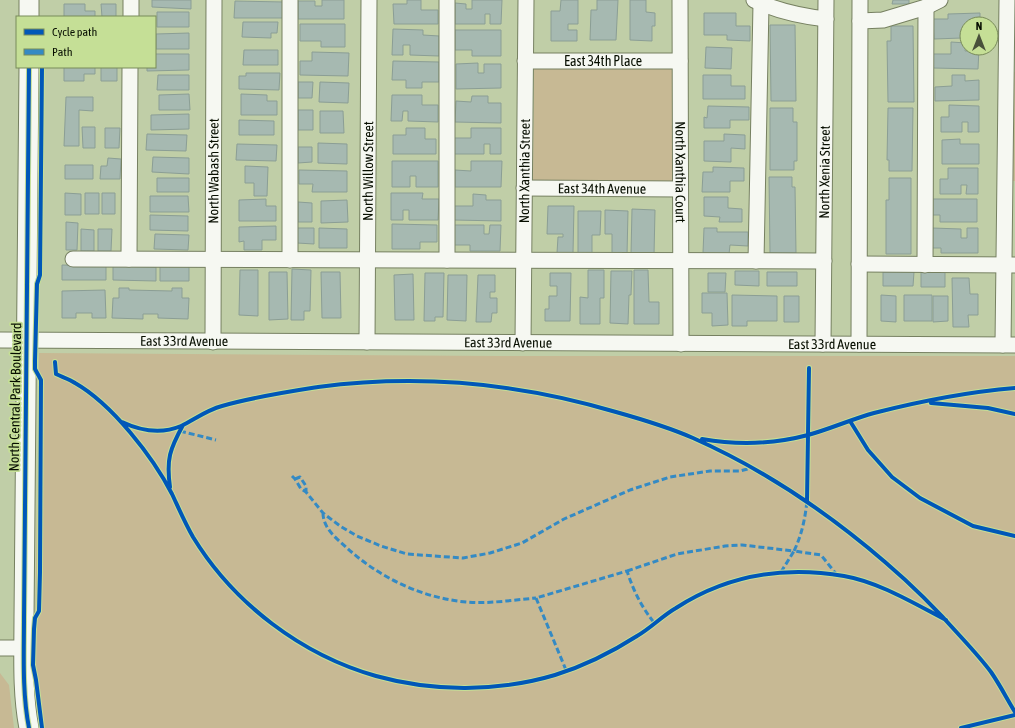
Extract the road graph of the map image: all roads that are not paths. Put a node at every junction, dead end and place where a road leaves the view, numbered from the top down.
1 (29, 0) edge
2 (131, 0) edge
3 (214, 0) edge
4 (290, 0) edge
5 (369, 0) edge
6 (447, 0) edge
7 (526, 0) edge
8 (680, 0) edge
9 (826, 0) edge
10 (860, 0) edge
11 (940, 0) edge
12 (1007, 0) edge
13 (757, 2) edge
14 (926, 7) junction
15 (29, 16) edge
16 (131, 16) edge
17 (826, 19) junction
18 (860, 21) junction
19 (525, 61) junction
20 (680, 61) junction
21 (1010, 63) edge
22 (28, 68) edge
23 (130, 68) edge
24 (524, 188) junction
25 (680, 189) junction
26 (1010, 190) edge
27 (73, 259) dead end
28 (129, 259) junction
29 (213, 259) junction
30 (290, 260) junction
31 (367, 260) junction
32 (447, 260) junction
33 (524, 260) junction
34 (681, 261) junction
35 (756, 261) junction
36 (824, 261) junction
37 (859, 264) junction
38 (925, 265) junction
39 (1009, 265) edge
40 (0, 340) edge
41 (26, 340) junction
42 (213, 342) junction
43 (367, 342) junction
44 (523, 343) junction
45 (681, 344) junction
46 (823, 344) junction
47 (859, 344) junction
48 (1009, 345) edge
49 (0, 648) edge
50 (24, 648) junction
51 (29, 728) edge

1 - 15 main road
2 - 16 street
3 - 29 street, North Wabash Street
4 - 30 street
5 - 31 street, North Willow Street
6 - 32 street
7 - 19 street, North Xanthia Street
8 - 20 street, North Xanthia Court
9 - 17 street, North Xenia Street
10 - 18 street
11 - 14 street
12 - 21 street
13 - 17 street
13 - 35 street
14 - 18 street
14 - 38 street
17 - 36 street, North Xenia Street
18 - 37 street
19 - 20 street, East 34th Place
19 - 24 street, North Xanthia Street
20 - 25 street, North Xanthia Court
21 - 26 street
22 - 41 main road, North Central Park Boulevard
23 - 28 street
24 - 25 street, East 34th Avenue
24 - 33 street, North Xanthia Street
25 - 34 street, North Xanthia Court
26 - 39 street
27 - 28 street
28 - 29 street
29 - 30 street
29 - 42 street, North Wabash Street
30 - 31 street
31 - 32 street
31 - 43 street, North Willow Street
32 - 33 street
33 - 34 street
33 - 44 street, North Xanthia Street
34 - 35 street
34 - 45 street, North Xanthia Court
35 - 36 street
36 - 46 street, North Xenia Street
37 - 38 street
37 - 47 street
38 - 39 street
39 - 48 street
40 - 41 street, East 33rd Avenue
41 - 42 street, East 33rd Avenue
41 - 50 main road, North Central Park Boulevard
42 - 43 street, East 33rd Avenue
43 - 44 street, East 33rd Avenue
44 - 45 street, East 33rd Avenue
45 - 46 street, East 33rd Avenue
46 - 47 street, East 33rd Avenue
47 - 48 street, East 33rd Avenue
49 - 50 street
50 - 51 main road, North Central Park Boulevard

